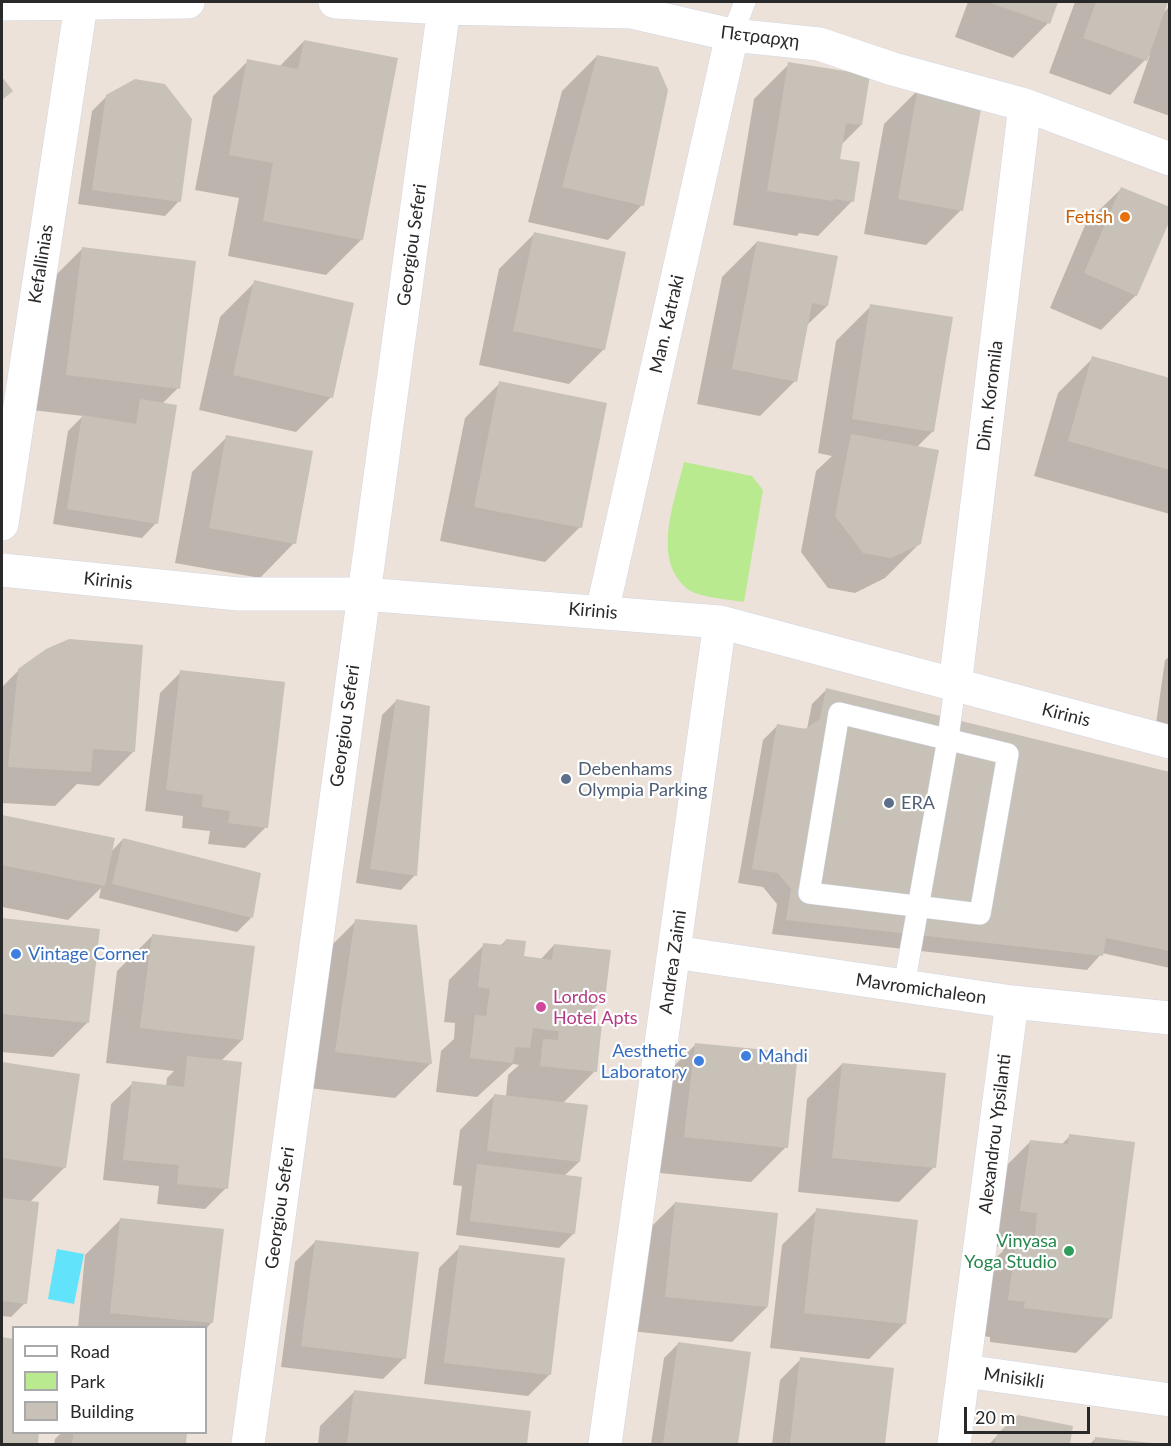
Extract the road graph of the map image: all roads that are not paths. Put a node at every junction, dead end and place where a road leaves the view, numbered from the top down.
1 (188, 2) edge
2 (335, 2) edge
3 (745, 2) edge
4 (2, 4) edge
5 (81, 5) junction
6 (444, 8) junction
7 (732, 35) junction
8 (1025, 105) junction
9 (1170, 159) edge
10 (2, 524) edge
11 (2, 570) edge
12 (363, 594) junction
13 (602, 612) junction
14 (720, 622) junction
15 (955, 686) junction
16 (948, 739) junction
17 (1170, 742) edge
18 (918, 906) junction
19 (674, 952) junction
20 (904, 986) junction
21 (1012, 1002) junction
22 (1170, 1018) edge
23 (965, 1371) junction
24 (1170, 1400) edge
25 (248, 1444) edge
26 (605, 1444) edge
27 (954, 1444) edge

1 - 5 street
2 - 6 street, Πετραρχη
3 - 7 lane
4 - 5 street
5 - 10 street, Kefallinias
6 - 7 street, Πετραρχη
6 - 12 street, Georgiou Seferi
7 - 8 street, Πετραρχη
7 - 13 street, Man. Katraki
8 - 9 street, Πετραρχη
8 - 15 street, Dim. Koromila
11 - 12 street, Kirinis
12 - 13 street, Kirinis
12 - 25 street, Georgiou Seferi
13 - 14 street, Kirinis
14 - 15 street, Kirinis
14 - 19 street, Andrea Zaimi
15 - 16 lane
15 - 17 street, Kirinis
16 - 18 lane
16 - 18 lane
16 - 18 lane
18 - 20 lane
19 - 20 street, Mavromichaleon
19 - 26 street, Andrea Zaimi
20 - 21 street, Mavromichaleon
21 - 22 street, Mavromichaleon
21 - 23 street, Alexandrou Ypsilanti
23 - 24 street, Mnisikli
23 - 27 street, Alexandrou Ypsilanti

